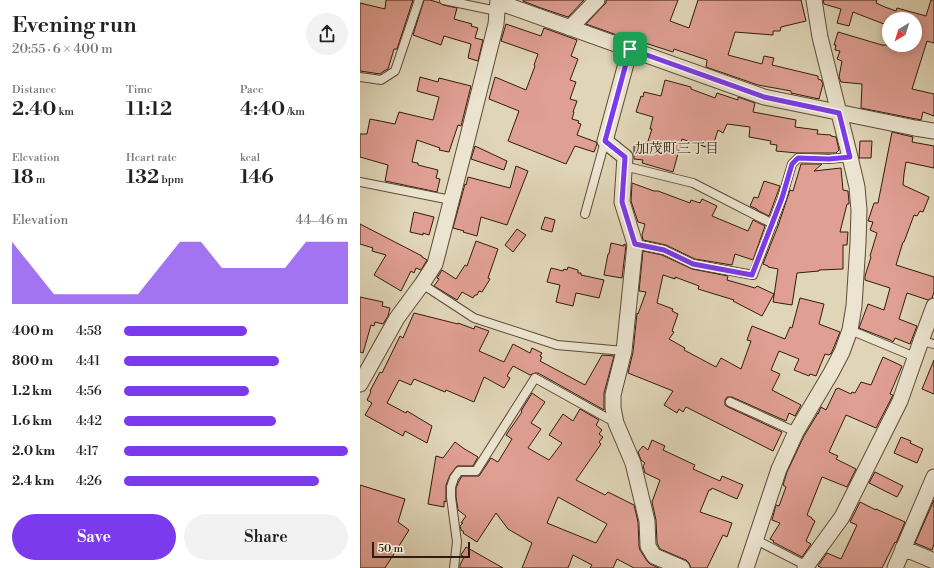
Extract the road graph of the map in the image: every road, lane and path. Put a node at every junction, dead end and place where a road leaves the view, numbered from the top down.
1 (419, 0) edge
2 (444, 0) edge
3 (597, 0) edge
4 (814, 0) edge
5 (498, 4) edge
6 (570, 28) junction
7 (630, 49) junction
8 (360, 77) edge
9 (839, 113) junction
10 (934, 130) edge
11 (605, 141) junction
12 (850, 157) junction
13 (624, 166) junction
14 (360, 182) edge
15 (451, 200) junction
16 (585, 214) dead end
17 (773, 224) junction
18 (635, 244) junction
19 (422, 284) junction
20 (934, 306) edge
21 (850, 330) junction
22 (927, 343) edge
23 (624, 351) junction
24 (915, 357) junction
25 (360, 384) edge
26 (730, 402) dead end
27 (616, 422) junction
28 (796, 432) junction
29 (934, 477) edge
30 (756, 540) junction
31 (903, 548) junction
32 (934, 561) edge
33 (808, 567) edge
34 (454, 568) edge
35 (682, 568) edge
36 (746, 568) edge
37 (895, 568) edge

1 - 8 lane
2 - 5 lane
3 - 6 street
4 - 9 street
5 - 6 street
5 - 15 street
6 - 7 street
7 - 9 street
7 - 11 street
9 - 10 street
9 - 12 street
11 - 13 street
11 - 16 lane
12 - 17 lane
12 - 21 street
13 - 17 lane
13 - 18 street
14 - 15 lane
15 - 19 street
17 - 18 lane
18 - 23 street
19 - 23 lane
19 - 25 street
20 - 22 street
21 - 24 lane
21 - 28 street
22 - 24 street
23 - 27 street
24 - 33 street
26 - 28 lane
27 - 34 lane
27 - 35 street
28 - 30 street
29 - 31 street
30 - 33 lane
30 - 36 street
31 - 32 street
31 - 37 street

